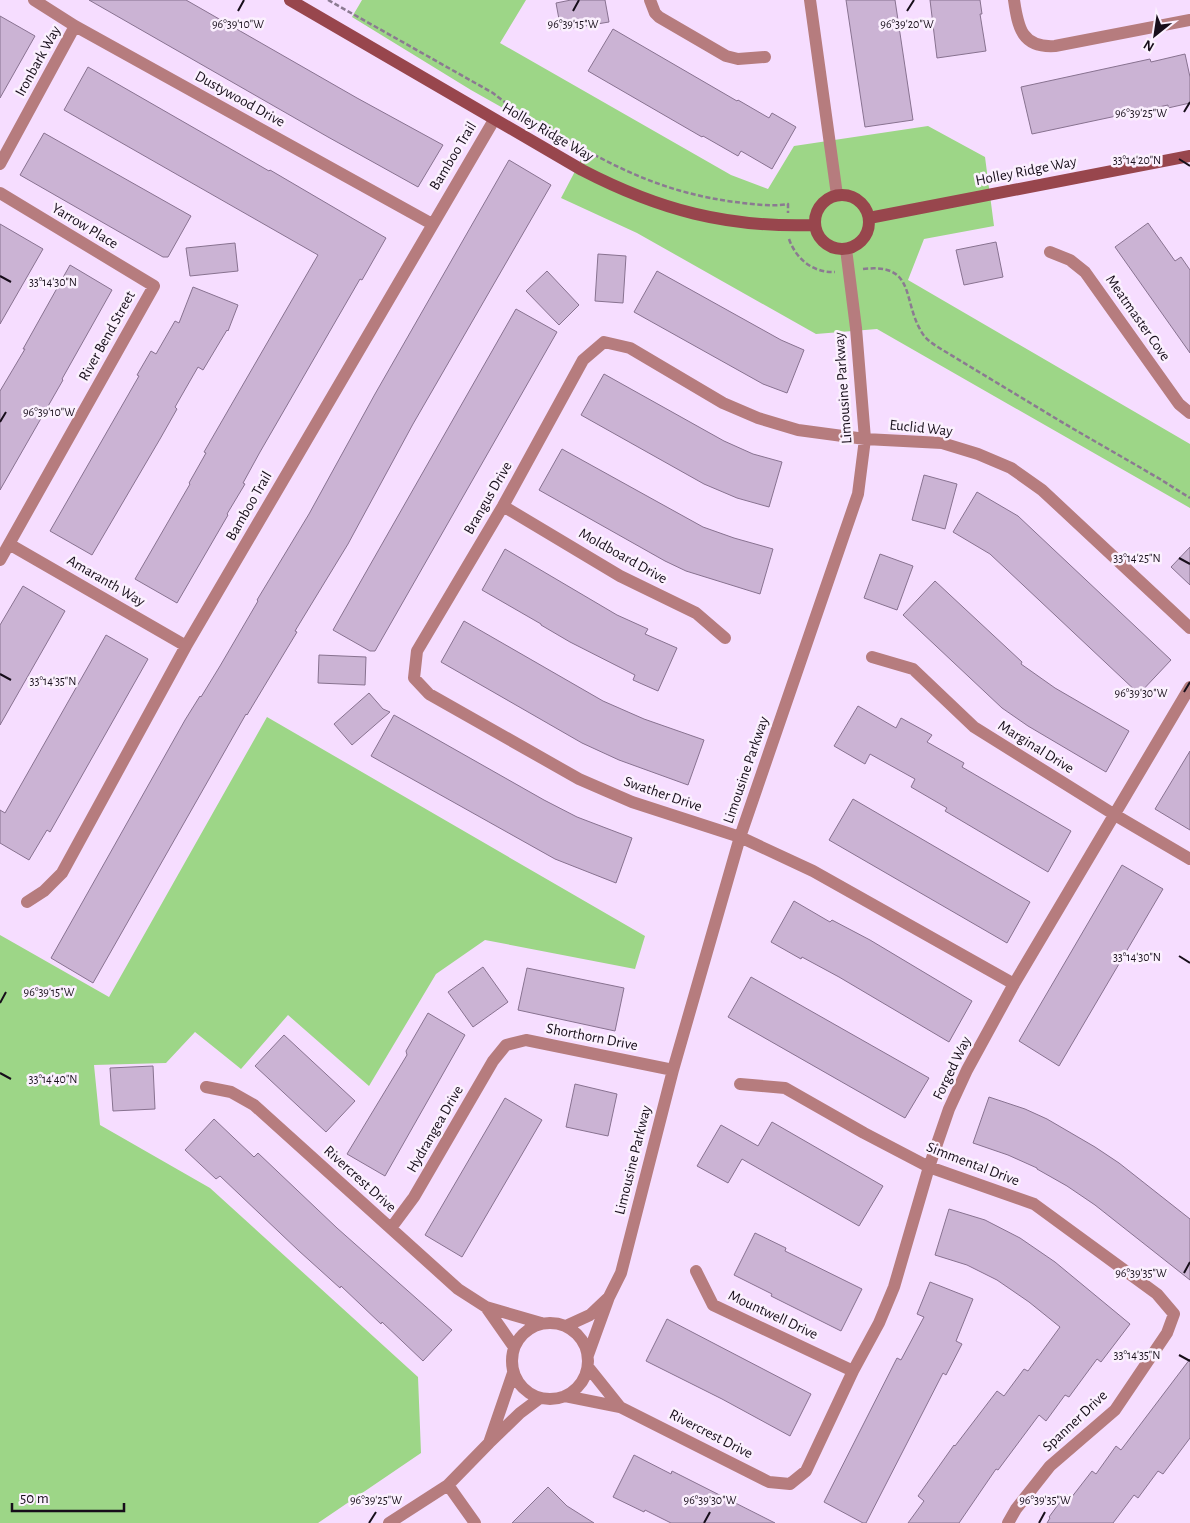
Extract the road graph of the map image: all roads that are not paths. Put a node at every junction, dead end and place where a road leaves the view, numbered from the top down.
1 (34, 0) edge
2 (290, 0) edge
3 (650, 0) edge
4 (810, 0) edge
5 (1014, 0) edge
6 (1190, 20) edge
7 (75, 26) junction
8 (765, 56) dead end
9 (494, 120) junction
10 (1190, 156) edge
11 (0, 164) edge
12 (0, 193) edge
13 (837, 194) junction
14 (869, 218) junction
15 (432, 224) junction
16 (814, 225) junction
17 (846, 249) junction
18 (1050, 252) dead end
19 (154, 286) joint
20 (604, 342) joint
21 (1190, 413) edge
22 (865, 439) junction
23 (503, 506) junction
24 (9, 544) junction
25 (0, 560) edge
26 (1190, 628) edge
27 (725, 638) dead end
28 (186, 646) junction
29 (872, 657) dead end
30 (414, 678) joint
31 (1190, 687) edge
32 (1115, 815) junction
33 (740, 837) junction
34 (1190, 859) edge
35 (27, 902) dead end
36 (1014, 984) junction
37 (506, 1045) joint
38 (673, 1070) junction
39 (740, 1084) dead end
40 (206, 1087) dead end
41 (929, 1166) junction
42 (391, 1228) junction
43 (696, 1271) dead end
44 (610, 1297) junction
45 (486, 1307) junction
46 (1174, 1314) joint
47 (541, 1323) junction
48 (566, 1326) junction
49 (514, 1347) junction
50 (588, 1361) junction
51 (853, 1371) junction
52 (513, 1373) junction
53 (565, 1396) junction
54 (540, 1398) junction
55 (620, 1407) junction
56 (489, 1443) junction
57 (790, 1484) joint
58 (448, 1485) junction
59 (389, 1523) edge
60 (475, 1523) edge
61 (1008, 1523) edge

1 - 7 street, Dustywood Drive
2 - 9 street, Holley Ridge Way
3 - 8 street
4 - 13 street
5 - 6 street
7 - 11 street, Ironbark Way
7 - 15 street, Dustywood Drive
9 - 15 street, Bamboo Trail
9 - 16 street, Holley Ridge Way
10 - 14 street, Holley Ridge Way
12 - 19 street, Yarrow Place
13 - 14 street
13 - 16 street
14 - 17 street
15 - 28 street, Bamboo Trail
16 - 17 street
17 - 22 street, Limousine Parkway
18 - 21 street, Meatmaster Cove
19 - 24 street, River Bend Street
20 - 22 street, Euclid Way
20 - 23 street, Brangus Drive
22 - 26 street, Euclid Way
22 - 33 street, Limousine Parkway
23 - 27 street, Moldboard Drive
23 - 30 street, Brangus Drive
24 - 25 street, River Bend Street
24 - 28 street, Amaranth Way
28 - 35 street, Bamboo Trail
29 - 32 street, Marginal Drive
30 - 33 street, Swather Drive
31 - 32 street, Forged Way
32 - 34 street, Marginal Drive
32 - 36 street, Forged Way
33 - 36 street, Swather Drive
33 - 38 street, Limousine Parkway
36 - 41 street, Forged Way
37 - 38 street, Shorthorn Drive
37 - 42 street, Hydrangea Drive
38 - 44 street, Limousine Parkway
39 - 41 street, Simmental Drive
40 - 42 street, Rivercrest Drive
41 - 46 street, Simmental Drive
41 - 51 street, Forged Way
42 - 45 street, Rivercrest Drive
43 - 51 street, Mountwell Drive
44 - 48 street, Limousine Parkway
44 - 50 street, Limousine Parkway
45 - 47 street, Rivercrest Drive
45 - 49 street, Rivercrest Drive
46 - 61 street, Spanner Drive
47 - 48 street
47 - 49 street
48 - 50 street
49 - 52 street
50 - 53 street
50 - 55 street, Rivercrest Drive
51 - 57 street, Forged Way
52 - 54 street
52 - 56 street
53 - 54 street
53 - 55 street, Rivercrest Drive
54 - 56 street
55 - 57 street, Rivercrest Drive
56 - 58 street
58 - 59 street
58 - 60 street

